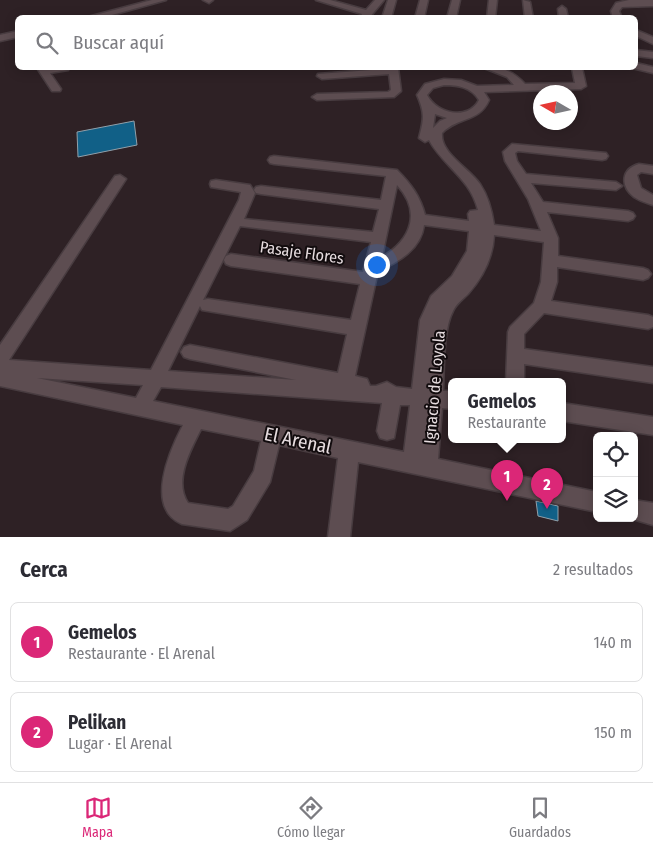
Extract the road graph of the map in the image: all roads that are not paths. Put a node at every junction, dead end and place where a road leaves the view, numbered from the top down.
1 (162, 0) edge
2 (320, 0) edge
3 (380, 0) edge
4 (392, 0) edge
5 (424, 0) edge
6 (456, 0) edge
7 (493, 0) edge
8 (526, 2) dead end
9 (653, 4) edge
10 (121, 13) edge
11 (108, 15) edge
12 (366, 15) edge
13 (387, 15) edge
14 (419, 15) edge
15 (452, 15) edge
16 (491, 15) edge
17 (528, 15) edge
18 (617, 15) edge
19 (638, 27) edge
20 (653, 29) edge
21 (638, 34) edge
22 (15, 35) edge
23 (0, 38) edge
24 (653, 41) edge
25 (638, 53) edge
26 (653, 55) edge
27 (638, 66) edge
28 (44, 70) edge
29 (383, 70) edge
30 (393, 70) edge
31 (495, 70) edge
32 (577, 70) edge
33 (653, 70) edge
34 (322, 76) dead end
35 (441, 78) junction
36 (460, 83) junction
37 (522, 88) junction
38 (56, 89) dead end
39 (476, 90) junction
40 (317, 97) dead end
41 (427, 106) junction
42 (461, 116) junction
43 (602, 156) dead end
44 (274, 160) dead end
45 (456, 170) junction
46 (653, 170) edge
47 (392, 173) junction
48 (523, 178) junction
49 (120, 179) dead end
50 (216, 184) dead end
51 (616, 186) dead end
52 (261, 190) dead end
53 (653, 200) edge
54 (387, 205) junction
55 (538, 206) junction
56 (628, 216) dead end
57 (419, 219) junction
58 (245, 223) dead end
59 (482, 228) junction
60 (378, 238) junction
61 (551, 238) junction
62 (231, 260) dead end
63 (549, 260) junction
64 (370, 274) junction
65 (643, 274) dead end
66 (208, 305) dead end
67 (541, 306) junction
68 (648, 322) dead end
69 (356, 328) junction
70 (190, 352) dead end
71 (516, 354) junction
72 (0, 359) edge
73 (0, 367) edge
74 (653, 375) edge
75 (0, 378) edge
76 (515, 378) edge
77 (345, 382) junction
78 (448, 400) edge
79 (141, 407) junction
80 (566, 413) edge
81 (196, 419) junction
82 (653, 426) edge
83 (387, 431) dead end
84 (272, 434) junction
85 (349, 450) junction
86 (420, 465) junction
87 (593, 501) edge
88 (638, 511) edge
89 (653, 514) edge
90 (340, 537) edge

1 - 10 street
2 - 12 street
3 - 12 street
4 - 13 street
5 - 14 street
6 - 15 street
7 - 16 street
8 - 17 street
9 - 18 street
10 - 11 street
19 - 20 street
21 - 24 street
22 - 23 street
25 - 26 street
27 - 33 street
28 - 38 street
29 - 34 street
30 - 40 street
31 - 37 street
32 - 37 street
35 - 36 street
35 - 36 street
35 - 41 street, Ignacio de Loyola
36 - 39 street
37 - 39 street
39 - 42 street
41 - 42 street
41 - 45 street, Ignacio de Loyola
42 - 45 street, Ignacio de Loyola
43 - 48 street
44 - 47 street
45 - 59 street, Ignacio de Loyola
46 - 53 street
47 - 54 street
47 - 57 street
48 - 51 street
48 - 55 street
49 - 72 street
50 - 79 street
52 - 54 street
54 - 60 street
55 - 56 street
55 - 61 street
57 - 59 street
57 - 64 street
58 - 60 street
59 - 61 street
59 - 86 street, Ignacio de Loyola
60 - 64 street
61 - 63 street
62 - 64 street, Pasaje Flores
63 - 65 street
63 - 67 street
64 - 69 street
66 - 69 street
67 - 68 street
67 - 71 street
69 - 77 street
70 - 77 street
71 - 74 street
71 - 76 street
73 - 78 street
75 - 79 street, El Arenal
77 - 83 street
79 - 81 street, El Arenal
80 - 82 street
81 - 84 street, El Arenal
81 - 84 street
84 - 85 street, El Arenal
85 - 86 street, El Arenal
85 - 90 street
86 - 87 street, El Arenal
88 - 89 street

